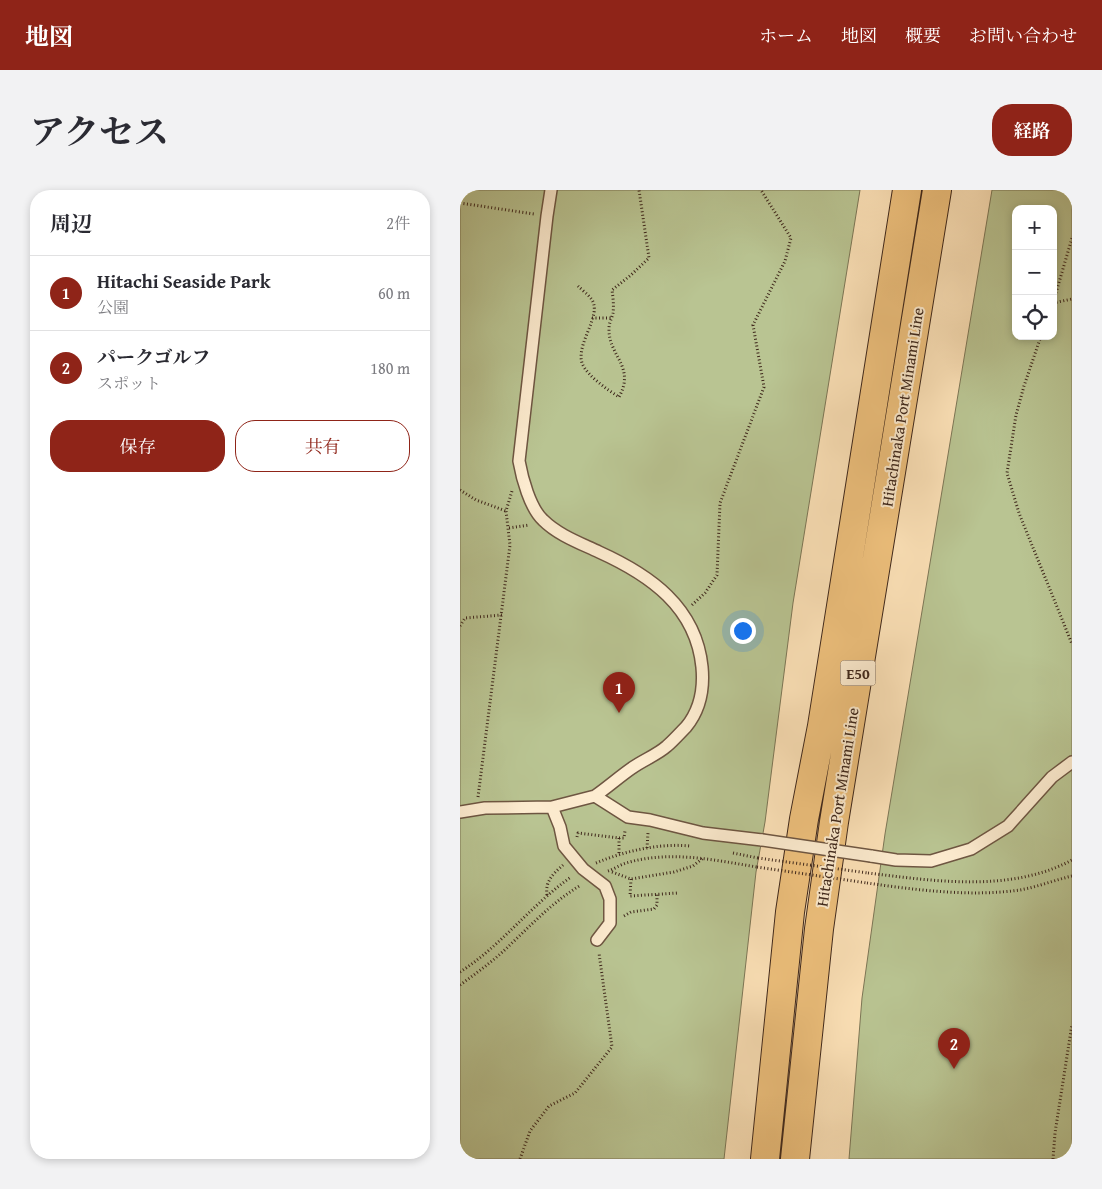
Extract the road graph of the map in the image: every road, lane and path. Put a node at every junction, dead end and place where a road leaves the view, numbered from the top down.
1 (551, 190) edge
2 (639, 190) edge
3 (761, 190) edge
4 (907, 190) edge
5 (938, 190) edge
6 (460, 203) edge
7 (546, 216) junction
8 (1072, 238) edge
9 (578, 286) dead end
10 (1055, 295) edge
11 (1072, 299) edge
12 (1057, 302) edge
13 (592, 318) junction
14 (612, 318) junction
15 (1040, 340) edge
16 (518, 461) junction
17 (460, 490) edge
18 (506, 511) junction
19 (541, 519) junction
20 (509, 528) junction
21 (682, 613) junction
22 (502, 615) junction
23 (465, 618) junction
24 (460, 620) edge
25 (460, 626) edge
26 (1072, 644) edge
27 (1072, 762) edge
28 (596, 796) junction
29 (552, 807) junction
30 (477, 809) junction
31 (460, 812) edge
32 (698, 847) dead end
33 (732, 852) dead end
34 (704, 858) junction
35 (1072, 860) edge
36 (583, 869) junction
37 (611, 870) junction
38 (1072, 876) edge
39 (594, 877) junction
40 (630, 878) junction
41 (678, 893) dead end
42 (657, 894) junction
43 (610, 923) junction
44 (597, 940) joint
45 (460, 972) edge
46 (460, 985) edge
47 (1072, 1024) edge
48 (520, 1159) edge
49 (765, 1159) edge
50 (795, 1159) edge
51 (1053, 1159) edge

1 - 7 street
2 - 14 path
3 - 21 path
4 - 49 highway, Hitachinaka Port Minami Line / E50
5 - 50 highway, Hitachinaka Port Minami Line / E50
6 - 7 path
7 - 16 street
8 - 10 path
9 - 13 path
11 - 12 path
13 - 14 path
13 - 14 path
15 - 26 path
16 - 18 path
16 - 19 street
17 - 18 path
18 - 20 path
19 - 20 path
19 - 21 street
20 - 22 path
21 - 28 street
22 - 23 path
22 - 30 path
23 - 24 path
23 - 25 path
27 - 28 street, bridge
28 - 29 street
29 - 30 street
29 - 36 street
30 - 31 street
32 - 36 path
33 - 35 path, bridge
34 - 37 path
34 - 38 path, bridge
34 - 40 path
36 - 39 street
36 - 45 path
37 - 39 path
37 - 40 path
39 - 43 street
39 - 46 path
40 - 42 path
41 - 42 path
42 - 43 path
43 - 44 street
44 - 48 path
47 - 51 path

